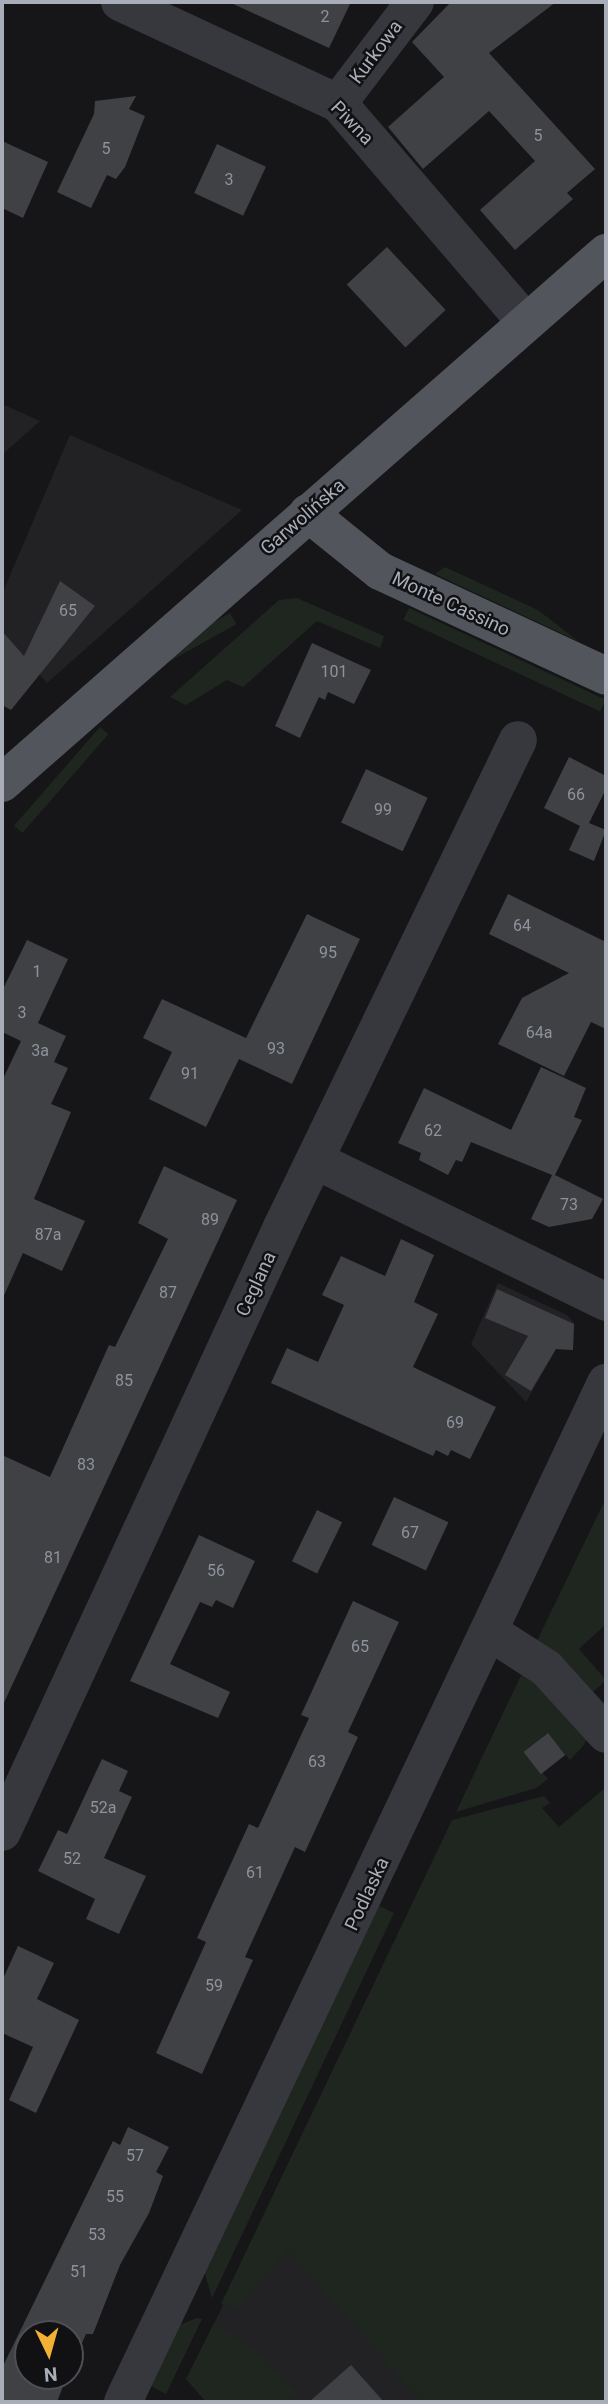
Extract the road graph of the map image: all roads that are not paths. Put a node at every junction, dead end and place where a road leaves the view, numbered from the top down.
1 (120, 2) edge
2 (415, 2) edge
3 (338, 103) junction
4 (606, 253) edge
5 (526, 322) junction
6 (308, 513) junction
7 (606, 676) edge
8 (518, 740) dead end
9 (2, 783) edge
10 (315, 1160) junction
11 (606, 1302) edge
12 (606, 1383) edge
13 (490, 1632) junction
14 (606, 1734) edge
15 (2, 1832) edge
16 (123, 2402) edge

1 - 3 street, Piwna
2 - 3 street, Kurkowa
3 - 5 street, Piwna
4 - 5 main road, Garwolińska
5 - 6 main road, Garwolińska
6 - 7 main road, Monte Cassino
6 - 9 main road, Garwolińska
8 - 10 street, Ceglana
10 - 11 street
10 - 15 street, Ceglana
12 - 13 street, Podlaska
13 - 14 street
13 - 16 street, Podlaska

